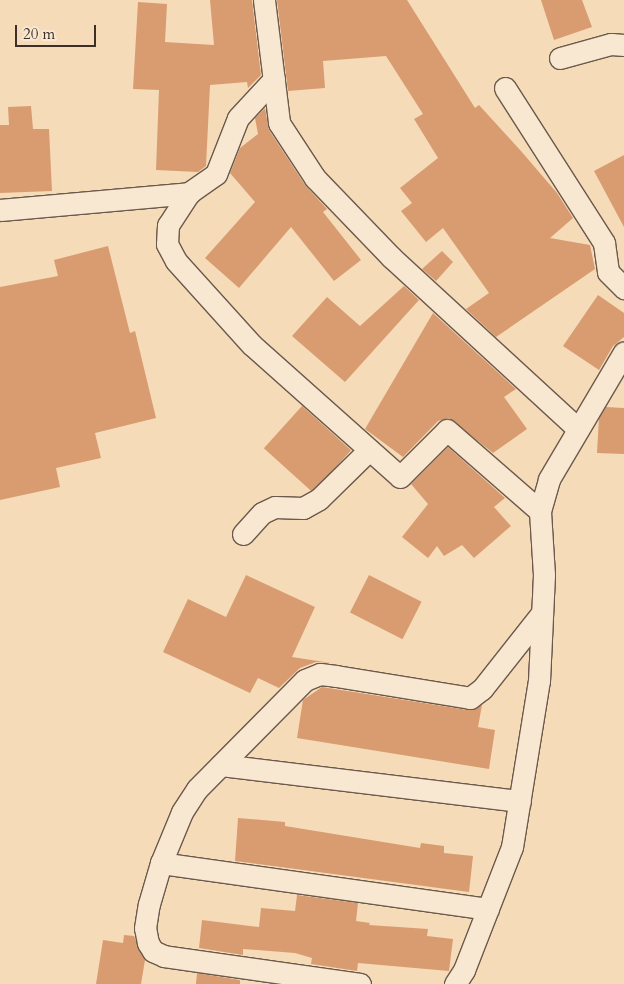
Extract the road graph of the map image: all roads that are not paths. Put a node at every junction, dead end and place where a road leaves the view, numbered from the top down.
1 (264, 0) edge
2 (624, 45) edge
3 (560, 58) dead end
4 (274, 80) junction
5 (505, 88) dead end
6 (189, 193) junction
7 (0, 210) edge
8 (624, 288) edge
9 (624, 352) edge
10 (578, 429) junction
11 (369, 450) junction
12 (540, 511) junction
13 (243, 534) dead end
14 (542, 613) junction
15 (221, 764) junction
16 (520, 801) junction
17 (161, 863) junction
18 (488, 909) junction
19 (360, 984) edge
20 (455, 984) edge

1 - 4 street
2 - 3 street
4 - 6 street
4 - 10 street
5 - 8 street
6 - 7 street
6 - 11 street
9 - 10 street
10 - 12 street
11 - 12 street
11 - 13 street
12 - 14 street
14 - 15 street
14 - 16 street
15 - 16 street
15 - 17 street
16 - 18 street
17 - 18 street
17 - 19 street
18 - 20 street

